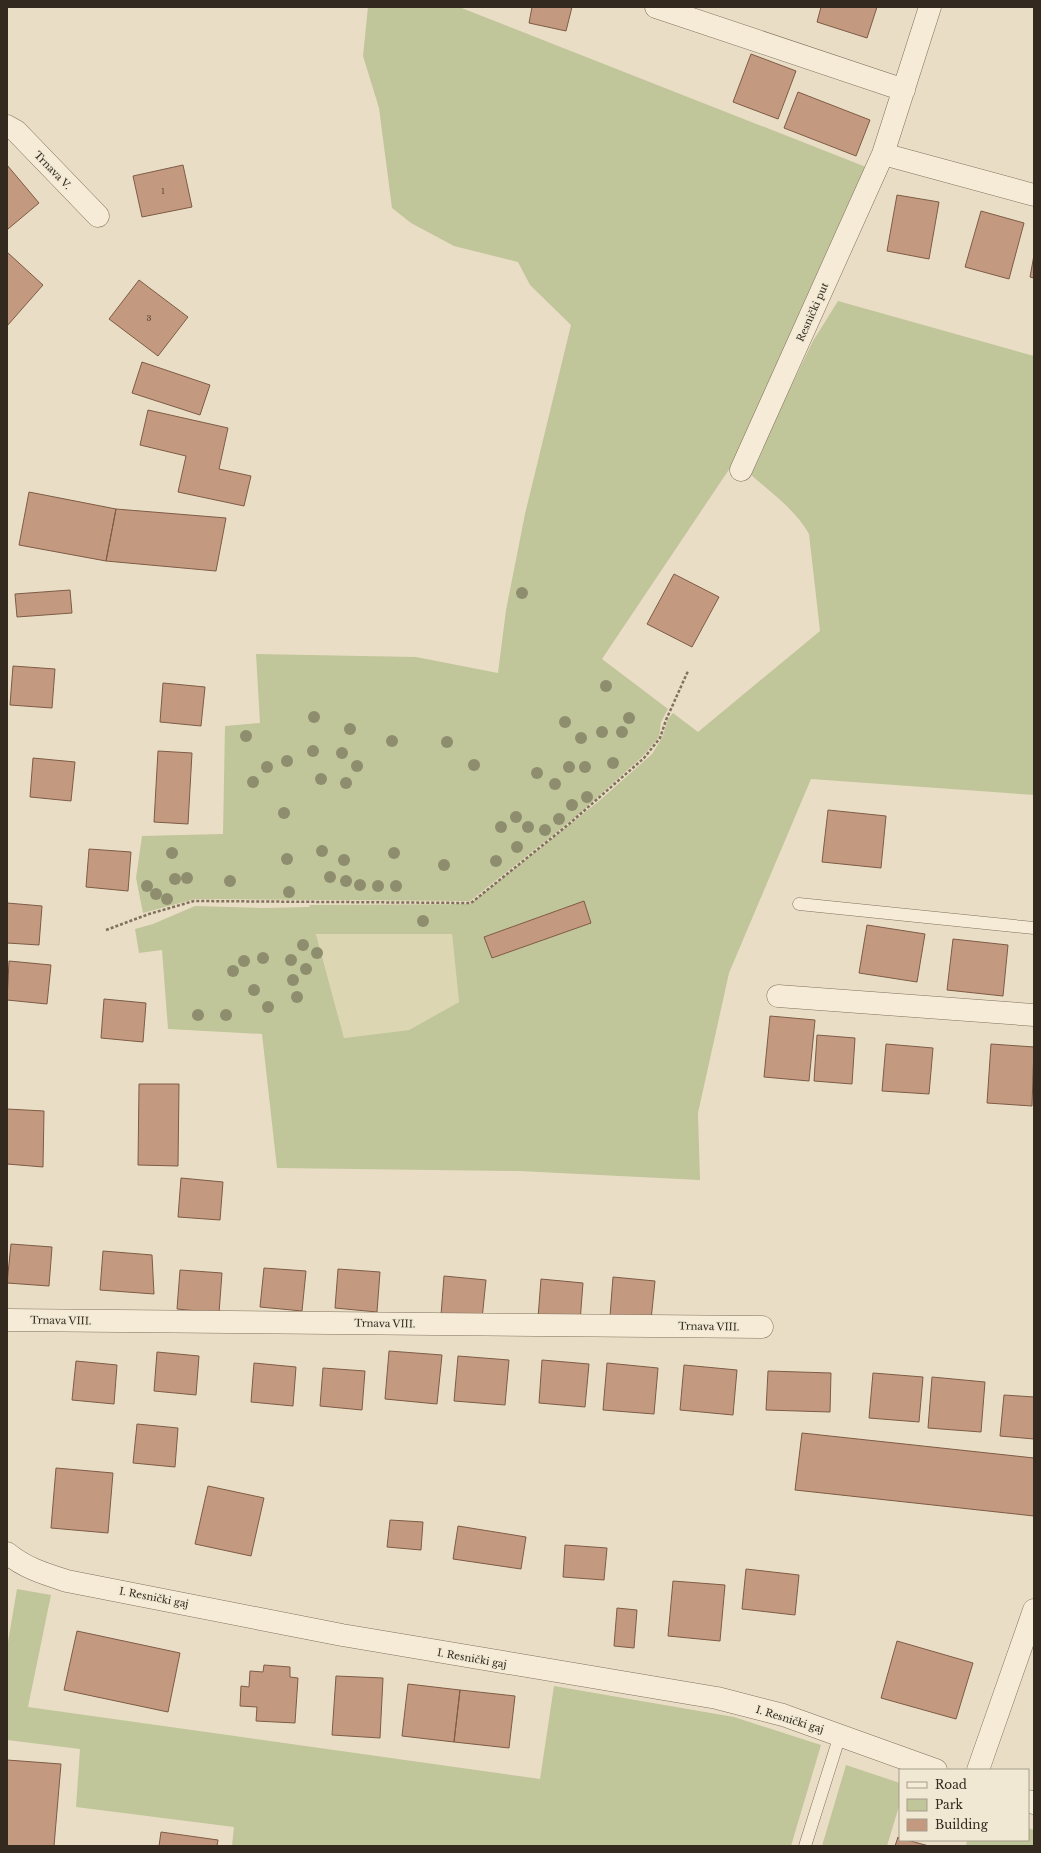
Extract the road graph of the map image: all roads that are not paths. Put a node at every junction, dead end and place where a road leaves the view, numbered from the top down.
1 (656, 7) edge
2 (930, 7) edge
3 (904, 90) junction
4 (7, 126) edge
5 (883, 154) junction
6 (1034, 195) edge
7 (98, 216) dead end
8 (741, 470) dead end
9 (799, 904) dead end
10 (1034, 928) edge
11 (778, 996) dead end
12 (1034, 1015) edge
13 (7, 1320) edge
14 (762, 1327) dead end
15 (7, 1553) edge
16 (1034, 1610) edge
17 (840, 1735) junction
18 (933, 1769) edge
19 (978, 1769) edge
20 (805, 1846) edge

1 - 3 street
2 - 3 street, Resnički put
3 - 5 street, Resnički put
4 - 7 street, Trnava V.
5 - 6 street
5 - 8 street, Resnički put
9 - 10 lane
11 - 12 street
13 - 14 street, Trnava VIII.
15 - 17 street, I. Resnički gaj
16 - 19 street
17 - 18 street, I. Resnički gaj
17 - 20 lane

